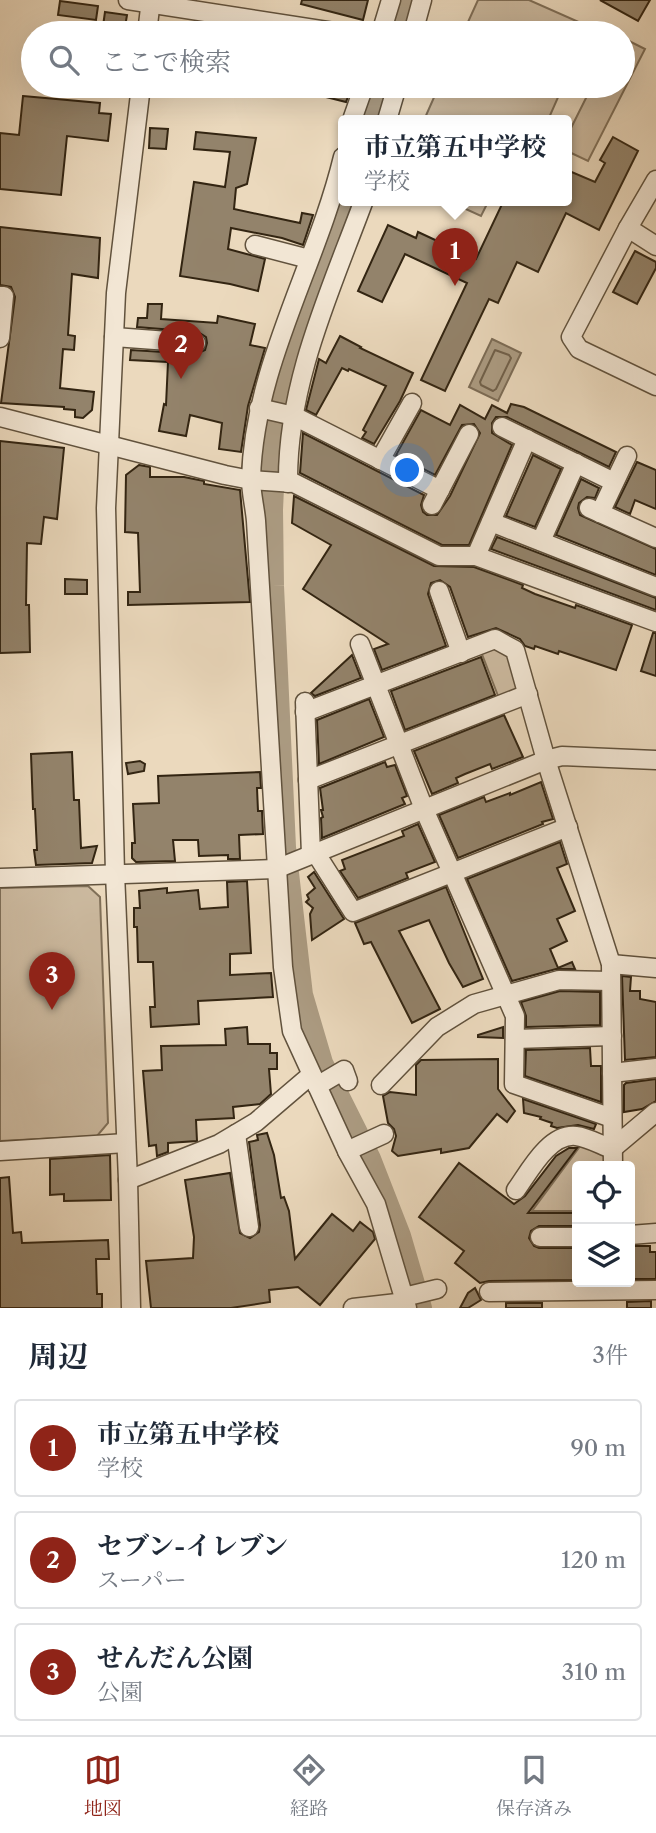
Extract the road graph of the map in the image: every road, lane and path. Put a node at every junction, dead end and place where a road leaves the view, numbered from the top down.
1 (128, 0) edge
2 (390, 0) edge
3 (422, 0) edge
4 (151, 2) edge
5 (149, 21) edge
6 (267, 21) edge
7 (384, 21) edge
8 (416, 21) edge
9 (140, 98) edge
10 (359, 98) edge
11 (393, 98) edge
12 (354, 115) edge
13 (388, 115) edge
14 (656, 180) edge
15 (338, 191) edge
16 (362, 206) edge
17 (628, 228) junction
18 (255, 244) dead end
19 (656, 246) edge
20 (309, 259) junction
21 (0, 296) edge
22 (114, 337) junction
23 (0, 338) edge
24 (196, 343) dead end
25 (656, 386) edge
26 (412, 403) dead end
27 (259, 408) junction
28 (294, 416) junction
29 (0, 417) edge
30 (502, 427) dead end
31 (469, 433) dead end
32 (527, 439) junction
33 (109, 446) junction
34 (627, 456) dead end
35 (380, 460) junction
36 (576, 463) junction
37 (272, 482) junction
38 (614, 482) junction
39 (491, 522) junction
40 (656, 538) edge
41 (541, 541) junction
42 (476, 556) junction
43 (656, 587) edge
44 (439, 591) dead end
45 (656, 622) edge
46 (360, 644) dead end
47 (461, 653) junction
48 (378, 686) junction
49 (528, 694) junction
50 (400, 746) junction
51 (546, 760) junction
52 (656, 760) edge
53 (308, 780) junction
54 (424, 809) junction
55 (568, 827) junction
56 (313, 853) junction
57 (276, 869) junction
58 (116, 873) junction
59 (452, 873) junction
60 (0, 878) edge
61 (656, 968) edge
62 (611, 973) junction
63 (506, 994) junction
64 (612, 1037) junction
65 (515, 1039) junction
66 (656, 1068) edge
67 (612, 1073) junction
68 (346, 1076) dead end
69 (317, 1081) junction
70 (381, 1085) dead end
71 (656, 1112) edge
72 (612, 1118) junction
73 (236, 1134) junction
74 (379, 1136) dead end
75 (126, 1143) junction
76 (351, 1149) junction
77 (0, 1152) edge
78 (612, 1158) edge
79 (128, 1180) junction
80 (516, 1190) dead end
81 (249, 1227) dead end
82 (656, 1233) edge
83 (635, 1235) edge
84 (540, 1237) dead end
85 (572, 1237) edge
86 (656, 1290) edge
87 (490, 1294) edge
88 (613, 1294) edge
89 (415, 1297) edge
90 (131, 1308) edge
91 (353, 1308) edge

1 - 4 street
2 - 7 street
3 - 8 street
4 - 5 street
4 - 6 street
9 - 22 street
10 - 12 street
11 - 13 street
14 - 17 street
15 - 20 street
16 - 28 street
17 - 19 street
17 - 25 street
18 - 20 street
20 - 27 street
21 - 23 street
22 - 24 street
22 - 33 street
26 - 35 street
27 - 28 street
27 - 37 street
28 - 35 street
28 - 37 street
29 - 33 street
30 - 32 street
31 - 35 street
32 - 36 street
32 - 39 street
33 - 37 street
33 - 58 street
34 - 38 street
36 - 38 street
36 - 41 street
37 - 42 street
37 - 57 street
38 - 40 street
39 - 41 street
39 - 42 street
41 - 43 street
42 - 45 street
44 - 47 street
46 - 48 street
47 - 48 street
47 - 49 street
48 - 50 street
48 - 53 street
49 - 50 street
49 - 51 street
50 - 53 street
50 - 54 street
51 - 52 street
51 - 54 street
51 - 55 street
53 - 56 street
54 - 56 street
54 - 59 street
55 - 59 street
55 - 62 street
56 - 57 street
56 - 59 street
57 - 58 street
57 - 69 street
58 - 60 street
58 - 75 street
59 - 63 street
61 - 62 street
62 - 63 street
62 - 64 street
63 - 65 street
63 - 70 street
64 - 65 street
64 - 67 street
65 - 72 street
66 - 67 street
67 - 72 street
68 - 69 street
69 - 73 street
69 - 76 street
71 - 78 street
72 - 78 street
73 - 79 street
73 - 81 street
74 - 76 street
75 - 77 street
75 - 79 street
76 - 89 street
78 - 80 street
79 - 90 street
82 - 83 street
84 - 85 street
86 - 88 street
87 - 88 street
89 - 91 street

